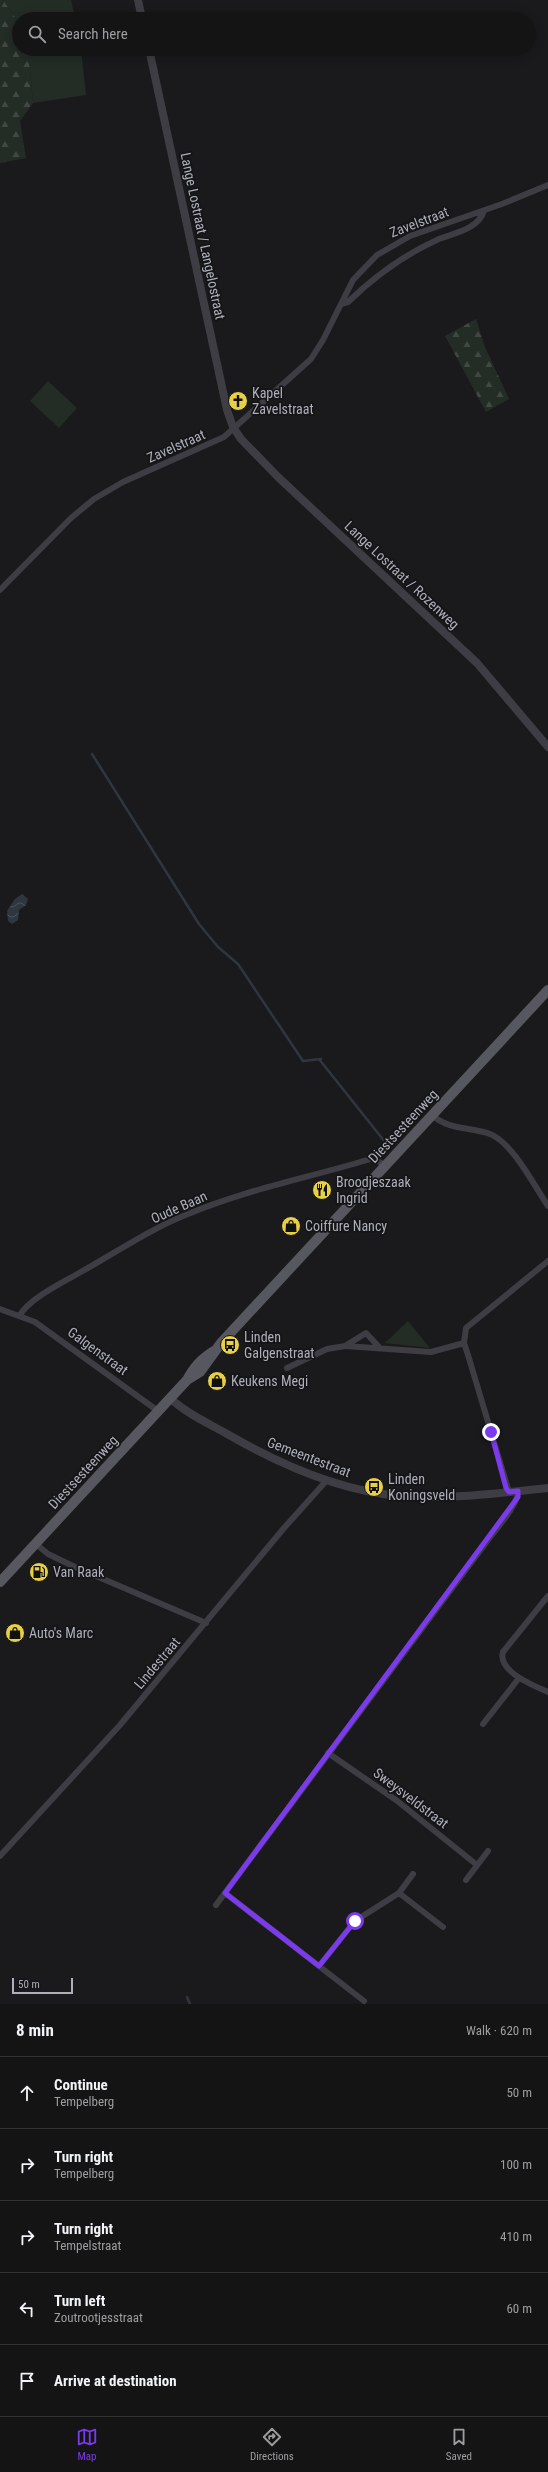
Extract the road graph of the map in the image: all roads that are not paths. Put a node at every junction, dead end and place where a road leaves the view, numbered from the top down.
1 (138, 0) edge
2 (141, 12) edge
3 (151, 56) edge
4 (548, 185) edge
5 (484, 211) junction
6 (340, 304) junction
7 (233, 427) junction
8 (0, 590) edge
9 (548, 747) edge
10 (548, 990) edge
11 (432, 1115) junction
12 (385, 1166) junction
13 (548, 1206) edge
14 (548, 1261) edge
15 (0, 1309) edge
16 (20, 1315) junction
17 (464, 1343) junction
18 (344, 1346) junction
19 (380, 1348) junction
20 (287, 1368) dead end
21 (170, 1398) junction
22 (158, 1411) junction
23 (327, 1480) junction
24 (548, 1488) edge
25 (518, 1491) junction
26 (509, 1492) junction
27 (36, 1544) junction
28 (0, 1582) edge
29 (548, 1596) edge
30 (206, 1623) junction
31 (519, 1678) junction
32 (548, 1692) edge
33 (483, 1724) dead end
34 (328, 1752) junction
35 (488, 1851) dead end
36 (0, 1856) edge
37 (477, 1865) junction
38 (414, 1874) dead end
39 (466, 1880) dead end
40 (225, 1893) junction
41 (399, 1893) junction
42 (216, 1905) dead end
43 (443, 1927) dead end
44 (319, 1966) junction
45 (364, 2001) dead end

1 - 2 street
3 - 7 street, Lange Lostraat / Langelostraat
4 - 5 street, Zavelstraat
5 - 6 street, Zavelstraat
5 - 6 street, Zavelstraat
6 - 7 street, Zavelstraat
7 - 8 street, Zavelstraat
7 - 9 street, Lange Lostraat / Rozenweg
10 - 11 main road, Diestsesteenweg
11 - 12 main road, Diestsesteenweg
11 - 13 street
12 - 16 street, Oude Baan
12 - 21 main road, Diestsesteenweg
14 - 17 street
15 - 16 street
16 - 22 street, Galgenstraat
17 - 19 street
17 - 26 street
18 - 19 street
18 - 19 street
18 - 20 street
21 - 22 main road, Diestsesteenweg
21 - 23 street, Gemeentestraat
22 - 27 main road, Diestsesteenweg
23 - 26 street, Gemeentestraat
23 - 30 street, Lindestraat
24 - 25 street, Gemeentestraat
25 - 26 street, Gemeentestraat
25 - 34 street
27 - 28 main road, Diestsesteenweg
27 - 30 street
29 - 31 street
30 - 36 street, Lindestraat
31 - 32 street
31 - 33 street
34 - 37 street, Sweysveldstraat
34 - 40 street
35 - 37 street
37 - 39 street
38 - 41 street
40 - 42 street
40 - 44 street
41 - 43 street
41 - 44 street
44 - 45 street

